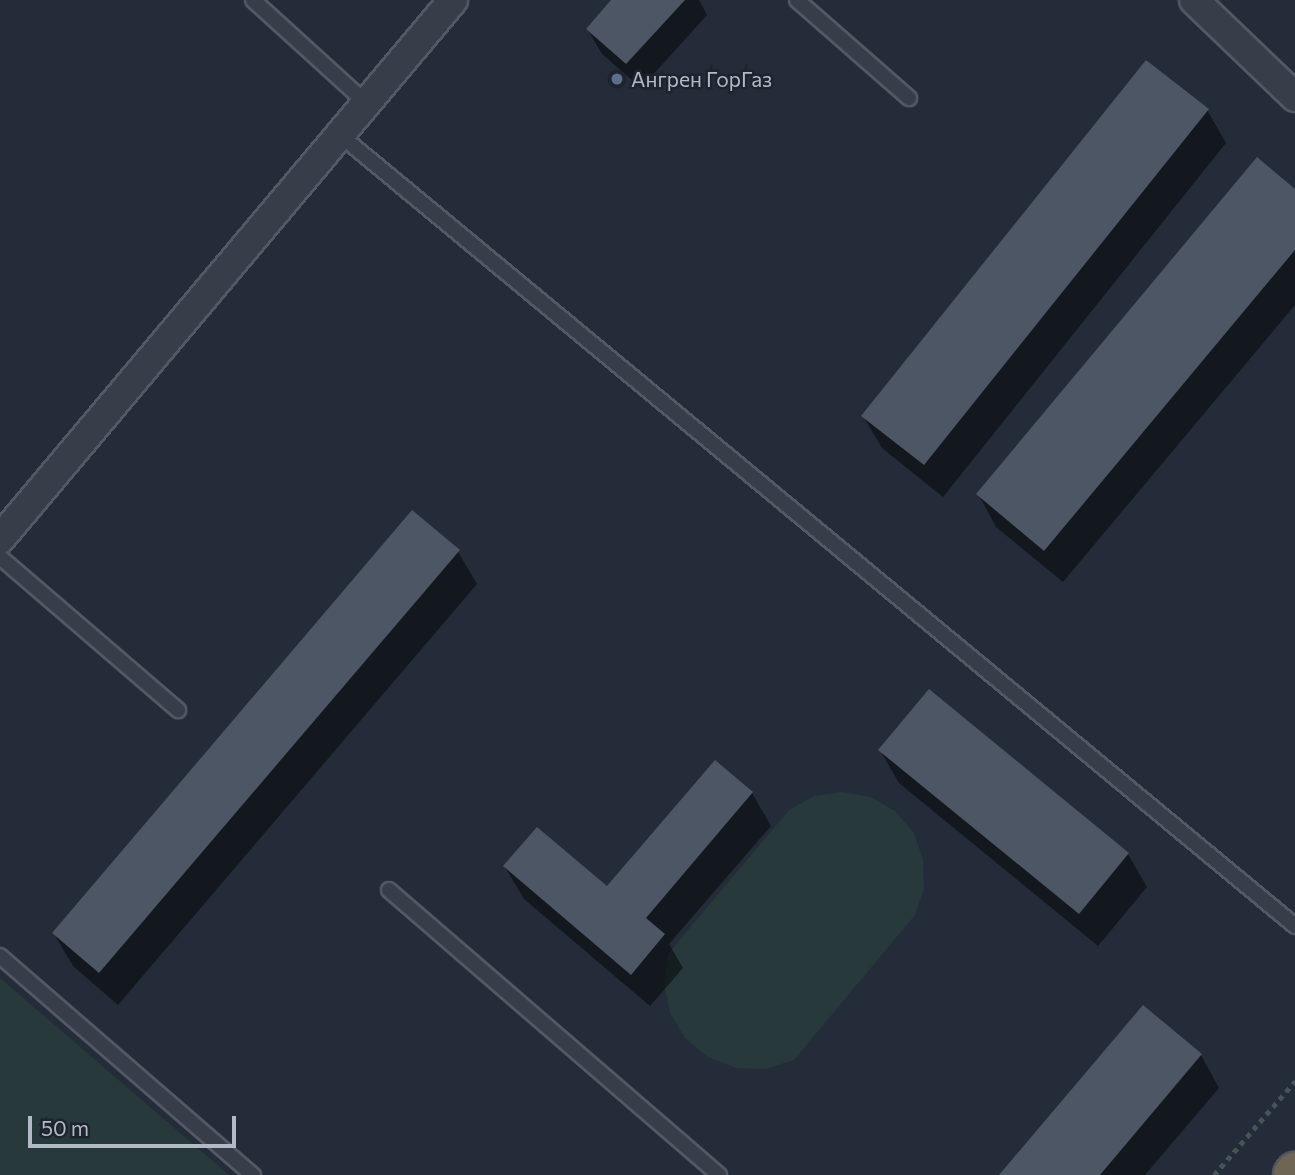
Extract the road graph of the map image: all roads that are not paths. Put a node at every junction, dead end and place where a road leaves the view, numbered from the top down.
1 (253, 0) edge
2 (453, 0) edge
3 (797, 0) edge
4 (1194, 0) edge
5 (909, 97) dead end
6 (1295, 97) edge
7 (366, 103) junction
8 (340, 135) junction
9 (0, 539) edge
10 (0, 557) edge
11 (178, 710) dead end
12 (389, 890) dead end
13 (1295, 926) edge
14 (0, 956) edge
15 (253, 1175) edge
16 (719, 1175) edge

1 - 7 lane
2 - 7 street
3 - 5 lane
4 - 6 street
7 - 8 street
8 - 9 street
8 - 13 lane
10 - 11 lane
12 - 16 lane
14 - 15 lane

